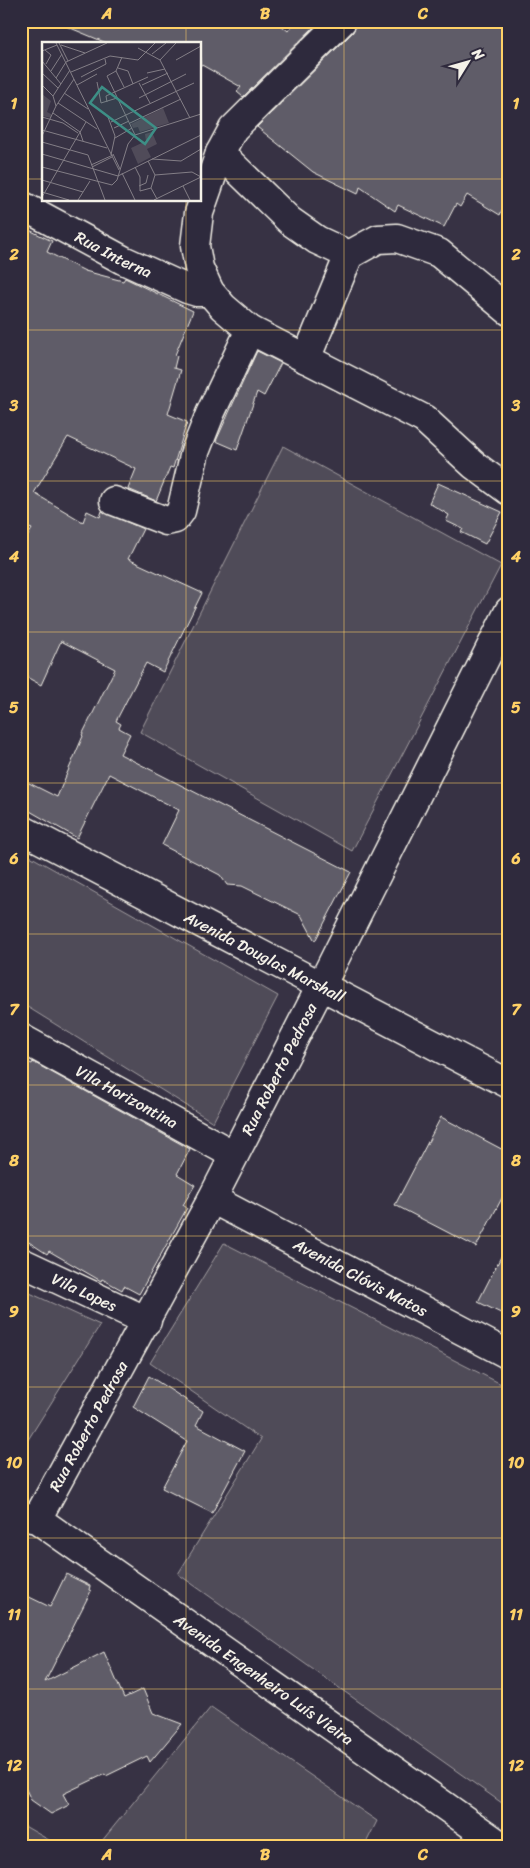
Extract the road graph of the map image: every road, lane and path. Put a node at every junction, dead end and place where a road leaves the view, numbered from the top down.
1 (342, 21) edge
2 (220, 153) junction
3 (21, 205) edge
4 (350, 255) junction
5 (210, 292) junction
6 (509, 311) edge
7 (250, 330) junction
8 (306, 358) junction
9 (509, 491) edge
10 (114, 501) dead end
11 (509, 611) edge
12 (21, 829) edge
13 (321, 986) junction
14 (21, 1038) edge
15 (509, 1084) edge
16 (234, 1156) junction
17 (212, 1199) junction
18 (21, 1262) edge
19 (147, 1321) junction
20 (509, 1355) edge
21 (29, 1518) edge
22 (503, 1847) edge

1 - 2 street
2 - 4 street
2 - 5 street
3 - 5 street, Rua Interna
4 - 6 street
4 - 8 street
5 - 7 street
7 - 8 street
7 - 10 street
8 - 9 street
11 - 13 street, Rua Roberto Pedrosa
12 - 13 street, Avenida Douglas Marshall
13 - 15 street, Avenida Douglas Marshall
13 - 16 street, Rua Roberto Pedrosa
14 - 16 street, Vila Horizontina
16 - 17 street, Rua Roberto Pedrosa
17 - 19 street, Rua Roberto Pedrosa
17 - 20 street, Avenida Clóvis Matos
18 - 19 street, Vila Lopes
19 - 21 street, Rua Roberto Pedrosa
21 - 22 street, Avenida Engenheiro Luís Vieira

